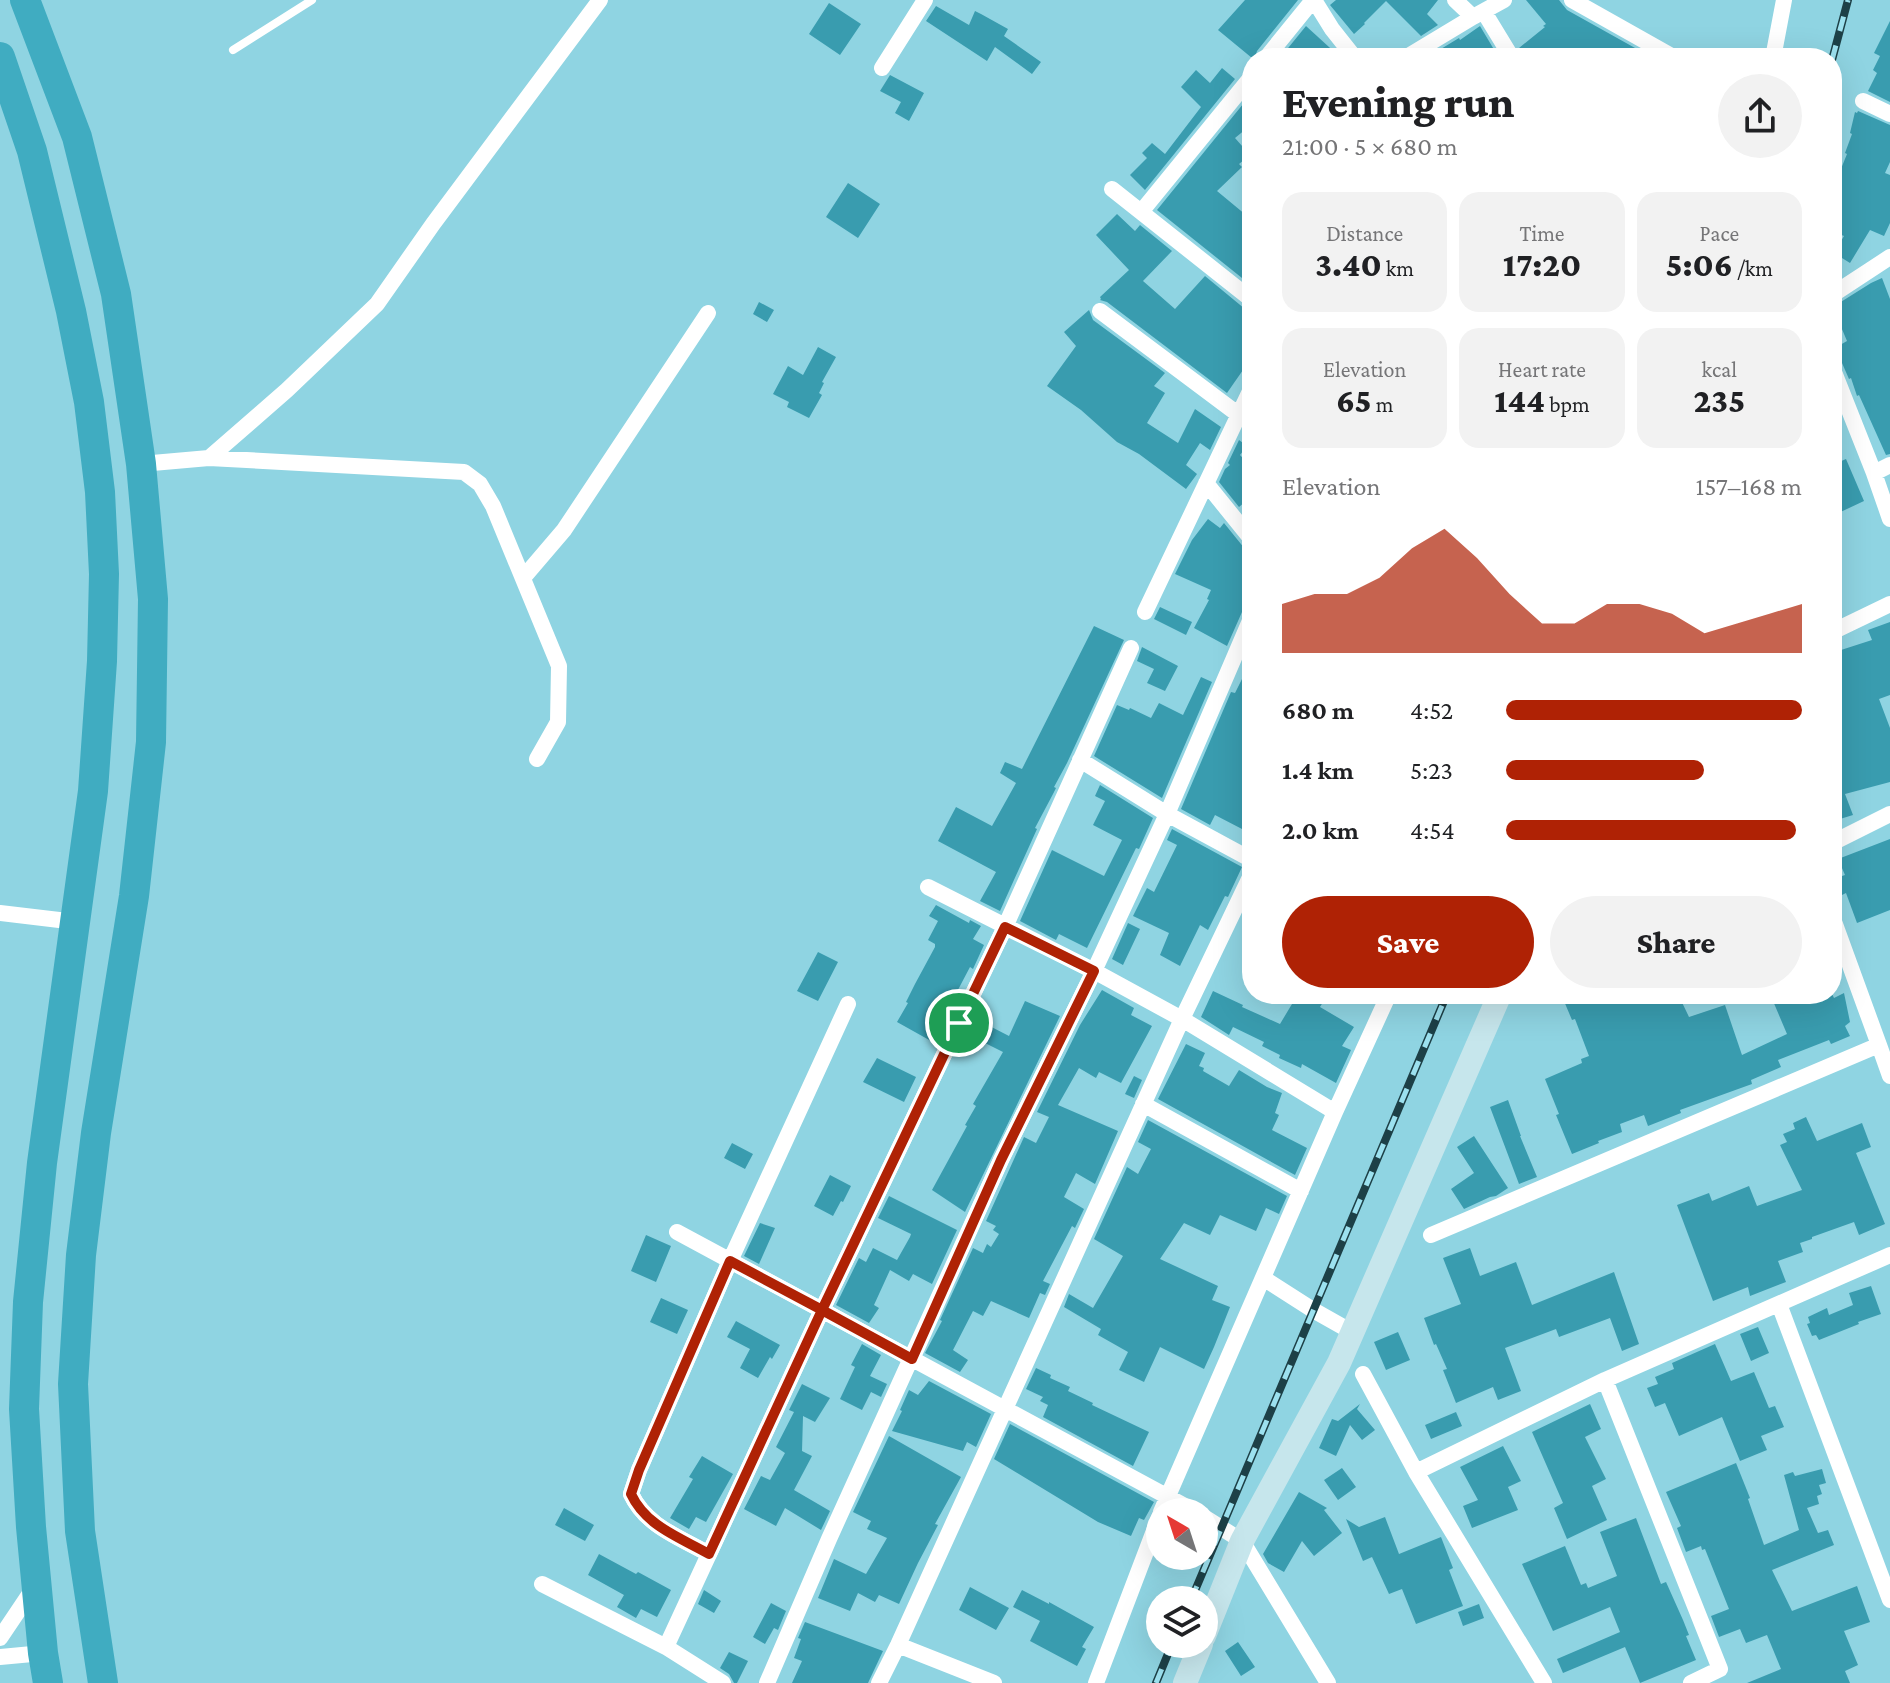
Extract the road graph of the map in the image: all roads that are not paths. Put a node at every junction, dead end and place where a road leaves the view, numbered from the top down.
1 (25, 0) edge
2 (312, 0) edge
3 (600, 0) edge
4 (925, 0) edge
5 (1314, 0) edge
6 (1455, 0) edge
7 (1504, 0) edge
8 (1572, 0) edge
9 (1784, 0) edge
10 (1479, 14) junction
11 (1274, 48) edge
12 (1347, 48) edge
13 (1422, 48) edge
14 (1504, 48) edge
15 (1657, 48) edge
16 (1775, 48) edge
17 (233, 50) dead end
18 (0, 57) edge
19 (882, 68) dead end
20 (1242, 88) edge
21 (1863, 101) dead end
22 (1890, 114) edge
23 (1112, 189) dead end
24 (1141, 212) junction
25 (1890, 257) edge
26 (1842, 287) edge
27 (1242, 292) edge
28 (1100, 311) dead end
29 (708, 313) dead end
30 (1842, 392) edge
31 (1242, 409) edge
32 (1239, 415) junction
33 (209, 458) junction
34 (141, 464) junction
35 (1890, 465) edge
36 (1874, 473) junction
37 (1206, 483) junction
38 (1890, 519) edge
39 (1242, 528) edge
40 (523, 578) junction
41 (1890, 604) edge
42 (1145, 612) dead end
43 (1842, 627) edge
44 (1242, 639) edge
45 (1131, 648) dead end
46 (537, 759) dead end
47 (1080, 760) junction
48 (1167, 814) junction
49 (1890, 814) edge
50 (1842, 838) edge
51 (1242, 855) edge
52 (928, 887) dead end
53 (1242, 894) edge
54 (0, 913) edge
55 (76, 922) junction
56 (1005, 927) junction
57 (1842, 943) edge
58 (1094, 971) junction
59 (848, 1004) dead end
60 (1384, 1004) edge
61 (1497, 1004) edge
62 (1182, 1019) junction
63 (1879, 1045) junction
64 (1890, 1076) edge
65 (1143, 1104) junction
66 (1335, 1112) junction
67 (1301, 1191) junction
68 (677, 1232) dead end
69 (1431, 1235) dead end
70 (1890, 1255) edge
71 (730, 1261) junction
72 (1263, 1278) junction
73 (1779, 1304) junction
74 (822, 1310) junction
75 (1352, 1332) junction
76 (912, 1359) junction
77 (1363, 1374) dead end
78 (1605, 1380) junction
79 (1004, 1408) junction
80 (1416, 1472) junction
81 (1168, 1495) junction
82 (1167, 1498) edge
83 (1173, 1498) edge
84 (1218, 1526) edge
85 (1242, 1541) junction
86 (1146, 1553) edge
87 (709, 1554) junction
88 (37, 1584) junction
89 (542, 1584) dead end
90 (1890, 1600) edge
91 (1218, 1601) edge
92 (0, 1638) edge
93 (898, 1645) junction
94 (666, 1647) junction
95 (43, 1653) junction
96 (0, 1657) edge
97 (1195, 1658) edge
98 (48, 1683) edge
99 (103, 1683) edge
100 (723, 1683) edge
101 (767, 1683) edge
102 (879, 1683) edge
103 (994, 1683) edge
104 (1096, 1683) edge
105 (1185, 1683) edge
106 (1328, 1683) edge
107 (1544, 1683) edge
108 (1691, 1683) edge

1 - 34 highway
2 - 17 lane
3 - 33 street
4 - 19 street
5 - 11 street
5 - 12 street
6 - 10 street
7 - 10 street
8 - 15 street
9 - 16 street
10 - 13 street
10 - 14 street
18 - 55 highway
20 - 24 street
21 - 22 street
23 - 24 street
24 - 27 street
25 - 26 street
28 - 32 street
29 - 40 street
30 - 36 street
31 - 32 street
32 - 37 street
33 - 34 street
33 - 40 street
34 - 99 highway
35 - 36 street
36 - 38 street
37 - 39 street
37 - 42 street
40 - 46 street
41 - 43 street
44 - 48 street
45 - 47 street
47 - 48 street
47 - 56 street
48 - 51 street
48 - 58 street
49 - 50 street
52 - 56 street
53 - 62 street
54 - 55 street
55 - 88 highway
56 - 58 street
56 - 74 street
57 - 63 street
58 - 62 street
58 - 76 street
59 - 71 street
60 - 66 street
61 - 75 main road
62 - 65 street
62 - 66 street
63 - 64 street
63 - 69 street
65 - 67 street
65 - 79 street
66 - 67 street
67 - 72 street
68 - 71 street
70 - 73 street
71 - 74 street
71 - 87 street
72 - 75 street
72 - 81 street
73 - 78 street
73 - 90 street
74 - 76 street
74 - 87 street
75 - 85 main road
76 - 79 street
76 - 101 street
77 - 80 street
78 - 80 street
78 - 108 street
79 - 81 street
79 - 93 street
80 - 107 street
81 - 82 street
81 - 83 street
84 - 85 street
85 - 91 main road
85 - 106 street
86 - 104 street
87 - 94 street
88 - 92 street
88 - 95 highway
89 - 94 street
93 - 102 street
93 - 103 street
94 - 100 street
95 - 96 street
95 - 98 highway
97 - 105 main road

